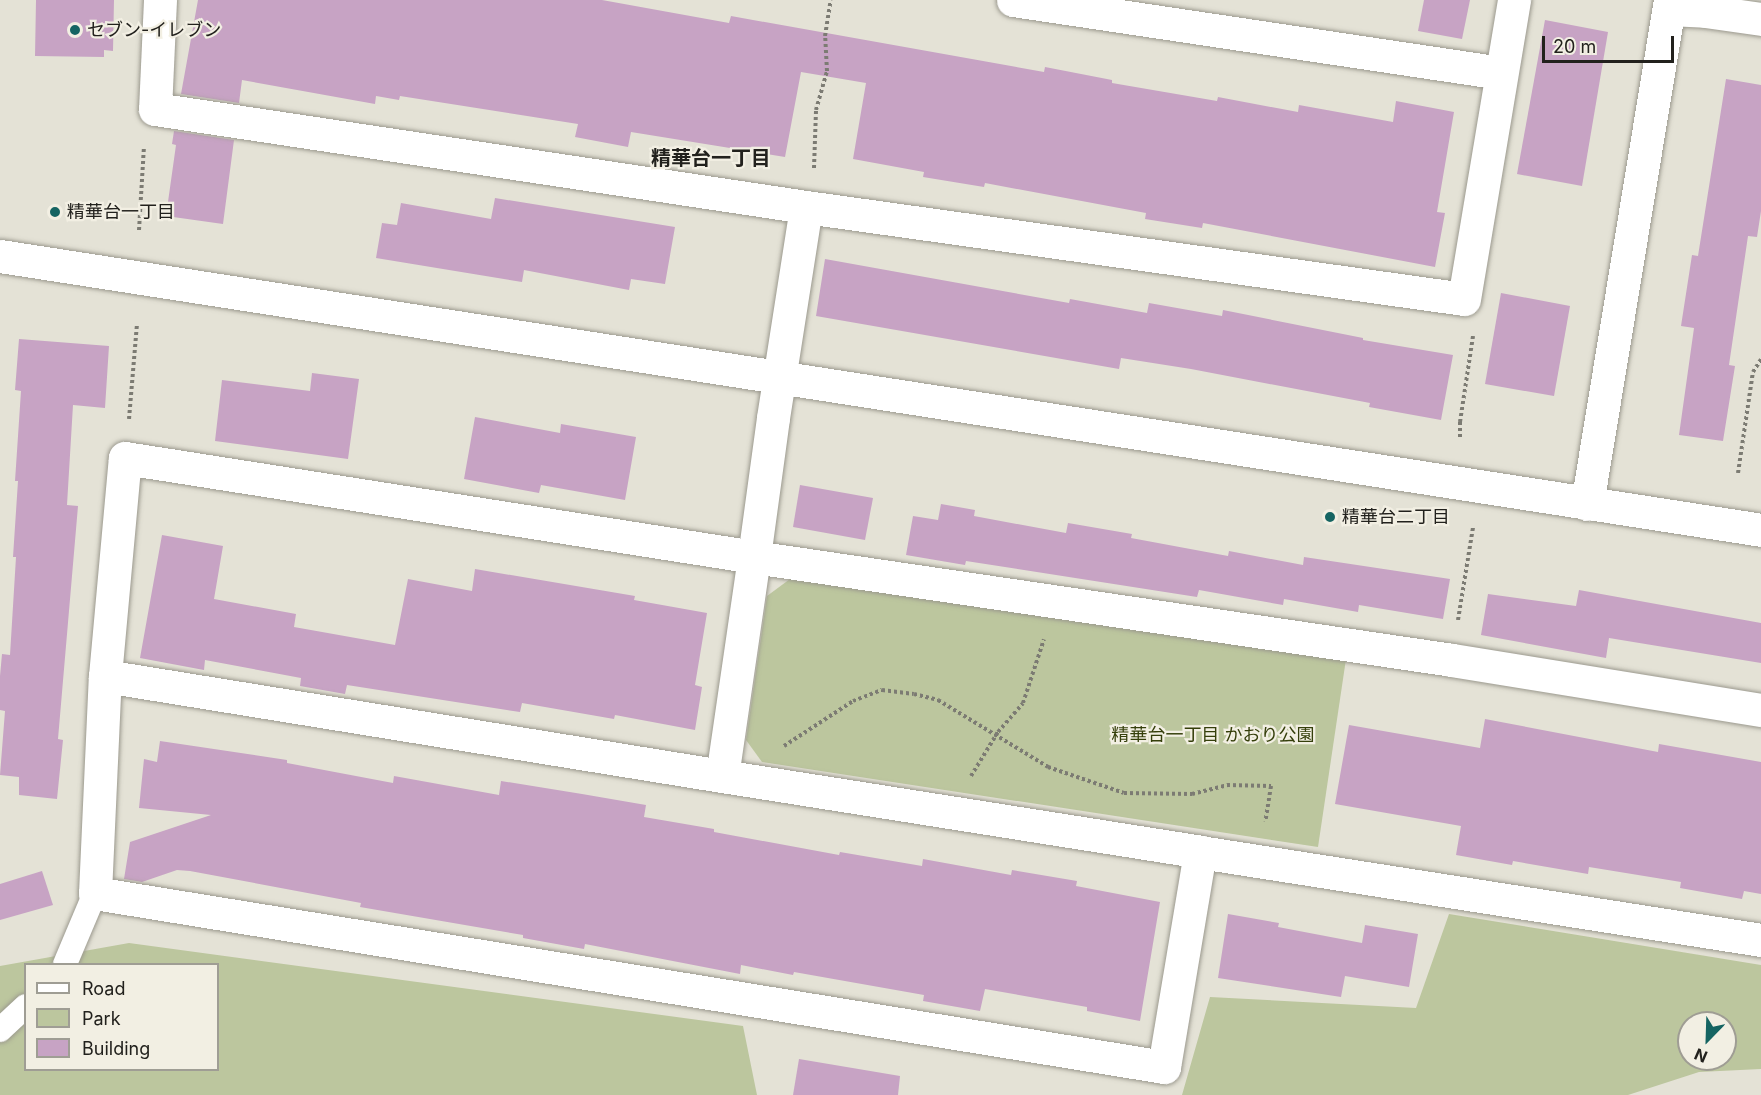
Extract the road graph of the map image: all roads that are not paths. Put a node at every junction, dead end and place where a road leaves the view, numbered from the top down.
1 (159, 0) edge
2 (1013, 0) edge
3 (1514, 0) edge
4 (1670, 4) edge
5 (1761, 19) edge
6 (1501, 73) junction
7 (806, 207) junction
8 (0, 256) edge
9 (779, 377) junction
10 (1587, 504) junction
11 (1761, 530) edge
12 (754, 557) junction
13 (105, 676) junction
14 (1761, 710) edge
15 (722, 776) junction
16 (1200, 852) junction
17 (95, 893) junction
18 (1761, 940) edge
19 (65, 963) edge
20 (24, 1008) edge
21 (0, 1030) edge

1 - 7 street
2 - 6 street
3 - 6 street
4 - 5 street
4 - 10 street
6 - 7 street
7 - 9 street
8 - 9 street
9 - 10 street
9 - 12 street
10 - 11 street
12 - 13 street
12 - 14 street
12 - 15 street
13 - 15 street
13 - 17 street
15 - 16 street
16 - 17 street
16 - 18 street
17 - 19 lane
20 - 21 lane

